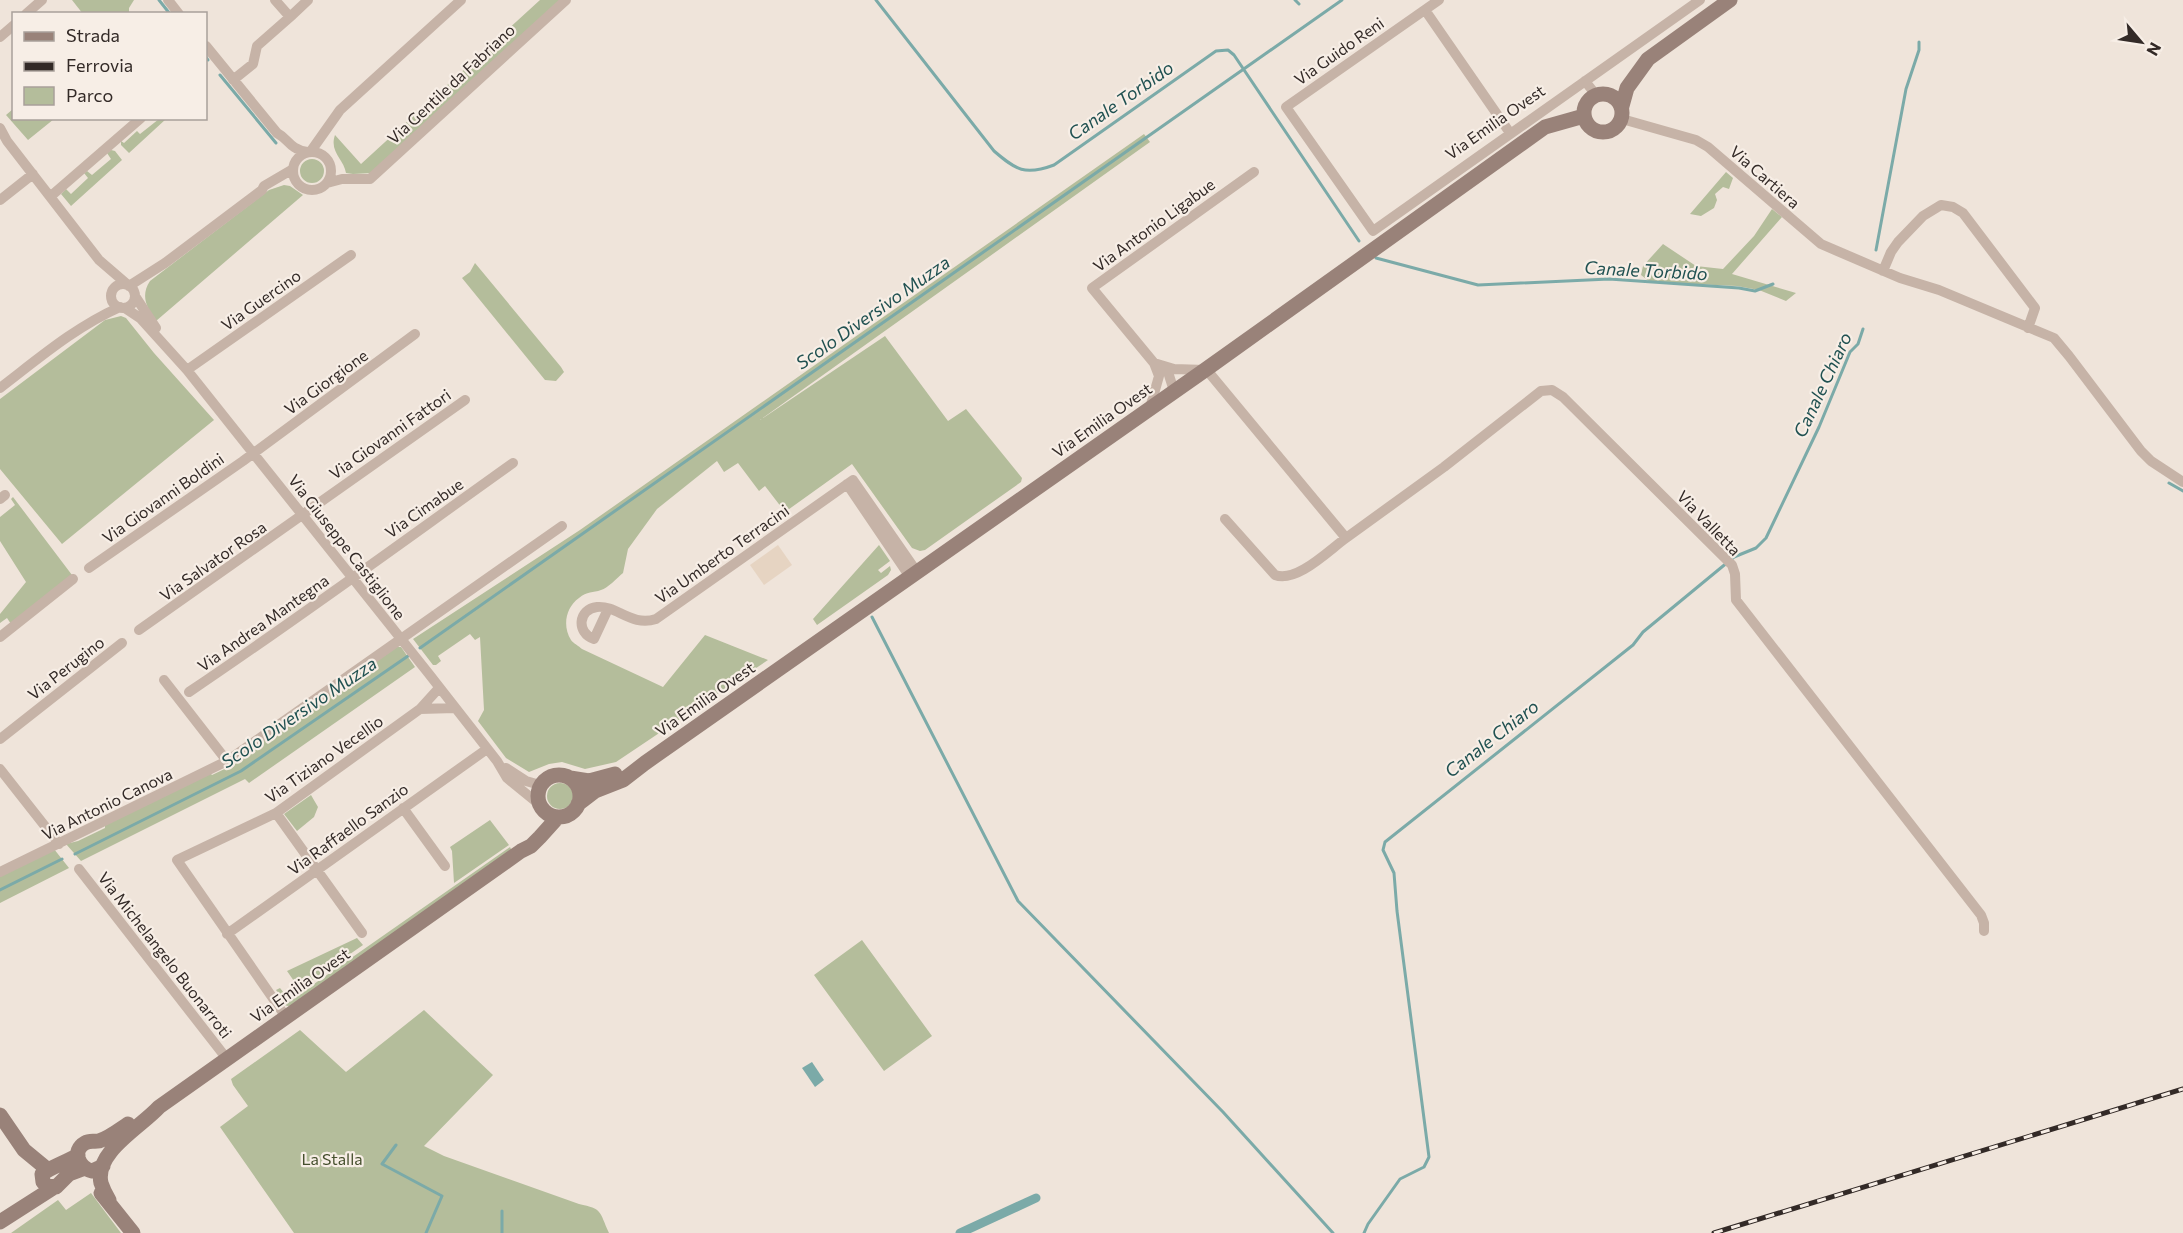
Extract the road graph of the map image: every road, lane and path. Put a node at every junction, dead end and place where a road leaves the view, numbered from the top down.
1 (42, 0) edge
2 (168, 0) edge
3 (275, 0) edge
4 (308, 0) edge
5 (461, 0) edge
6 (566, 0) edge
7 (1439, 0) edge
8 (1700, 0) edge
9 (1730, 0) edge
10 (1425, 10) junction
11 (28, 12) edge
12 (177, 12) edge
13 (290, 17) junction
14 (12, 27) edge
15 (0, 37) edge
16 (207, 47) edge
17 (1648, 59) junction
18 (233, 80) junction
19 (1585, 81) junction
20 (1602, 94) junction
21 (1286, 107) joint
22 (1622, 113) junction
23 (1584, 116) junction
24 (139, 120) edge
25 (332, 120) junction
26 (0, 128) edge
27 (277, 133) junction
28 (1509, 133) junction
29 (309, 152) junction
30 (329, 161) junction
31 (293, 167) junction
32 (1254, 172) dead end
33 (33, 174) junction
34 (352, 179) junction
35 (327, 183) junction
36 (300, 186) junction
37 (262, 190) junction
38 (51, 196) junction
39 (0, 200) edge
40 (351, 255) dead end
41 (99, 260) junction
42 (1883, 271) junction
43 (132, 290) junction
44 (112, 293) junction
45 (122, 308) junction
46 (2028, 328) junction
47 (76, 331) junction
48 (415, 334) dead end
49 (172, 353) junction
50 (1159, 369) junction
51 (187, 370) junction
52 (1206, 370) junction
53 (0, 388) edge
54 (1174, 391) junction
55 (465, 400) dead end
56 (1150, 408) junction
57 (254, 453) junction
58 (513, 463) dead end
59 (2183, 482) edge
60 (303, 515) junction
61 (1225, 519) dead end
62 (562, 526) dead end
63 (1346, 538) junction
64 (89, 568) dead end
65 (914, 574) junction
66 (353, 577) junction
67 (73, 579) dead end
68 (608, 609) dead end
69 (139, 630) dead end
70 (0, 637) edge
71 (401, 640) junction
72 (122, 643) dead end
73 (164, 680) dead end
74 (439, 688) junction
75 (189, 692) dead end
76 (447, 698) junction
77 (432, 708) junction
78 (455, 708) junction
79 (420, 709) junction
80 (0, 739) edge
81 (487, 749) junction
82 (497, 761) junction
83 (227, 762) junction
84 (645, 763) junction
85 (0, 769) edge
86 (570, 778) junction
87 (540, 785) junction
88 (578, 804) junction
89 (541, 807) junction
90 (403, 808) junction
91 (276, 813) junction
92 (558, 817) junction
93 (59, 844) junction
94 (520, 850) junction
95 (445, 866) dead end
96 (79, 869) dead end
97 (317, 870) junction
98 (0, 872) edge
99 (1984, 931) dead end
100 (362, 933) dead end
101 (227, 934) junction
102 (286, 1017) junction
103 (227, 1059) junction
104 (159, 1107) junction
105 (0, 1115) edge
106 (98, 1142) junction
107 (105, 1161) junction
108 (82, 1162) junction
109 (46, 1178) junction
110 (109, 1200) junction
111 (0, 1222) edge
112 (133, 1233) edge

1 - 11 street
2 - 12 street
3 - 13 street
4 - 13 street
5 - 25 street
6 - 34 street, Via Gentile da Fabriano
7 - 10 street, Via Guido Reni
8 - 19 street, Via Emilia Ovest
9 - 17 main road
10 - 21 street, Via Guido Reni
10 - 28 street
13 - 18 street
14 - 15 street
16 - 18 street
17 - 20 main road
17 - 22 main road
18 - 27 street
19 - 20 street
19 - 28 street, Via Emilia Ovest
20 - 22 main road
20 - 23 main road
21 - 28 street, Via Emilia Ovest
22 - 23 main road
22 - 42 street, Via Cartiera
23 - 52 main road, Via Emilia Ovest
24 - 38 street
25 - 29 street
25 - 30 street
26 - 33 street, Via Giuseppe Castiglione
27 - 29 street
27 - 31 street
29 - 30 street
29 - 31 street
30 - 34 street
30 - 35 street
31 - 36 street
31 - 37 street
32 - 50 street, Via Antonio Ligabue
33 - 38 street, Via Giuseppe Castiglione
33 - 39 street
34 - 35 street, Via Gentile da Fabriano
35 - 36 street
36 - 37 street
37 - 43 street
38 - 41 street, Via Giuseppe Castiglione
40 - 51 street, Via Guercino
41 - 43 street, Via Giuseppe Castiglione
41 - 44 street, Via Giuseppe Castiglione
42 - 46 street, Via Cartiera
42 - 46 street
43 - 44 street
43 - 45 street
43 - 49 street, Via Giuseppe Castiglione
44 - 45 street
44 - 47 street
45 - 47 street
45 - 49 street, Via Giuseppe Castiglione
46 - 59 street, Via Cartiera
47 - 53 street
48 - 57 street, Via Giorgione
49 - 51 street, Via Giuseppe Castiglione
50 - 52 street
50 - 54 street, Via Antonio Ligabue
50 - 56 street
51 - 57 street, Via Giuseppe Castiglione
52 - 54 main road, Via Emilia Ovest
52 - 63 street
54 - 56 main road, Via Emilia Ovest
55 - 60 street, Via Giovanni Fattori
56 - 65 main road, Via Emilia Ovest
57 - 60 street, Via Giuseppe Castiglione
57 - 64 street, Via Giovanni Boldini
58 - 66 street, Via Cimabue
60 - 66 street, Via Giuseppe Castiglione
60 - 69 street, Via Salvator Rosa
61 - 63 street, Via Valletta
62 - 71 street, Via Antonio Canova
63 - 99 street, Via Valletta
65 - 68 street, Via Umberto Terracini
65 - 84 main road, Via Emilia Ovest
66 - 71 street, Via Giuseppe Castiglione
66 - 75 street, Via Andrea Mantegna
67 - 70 street
71 - 74 street, Via Giuseppe Castiglione
71 - 83 street, Via Antonio Canova
72 - 80 street, Via Perugino
73 - 83 street
74 - 76 street, Via Giuseppe Castiglione
74 - 79 street, Via Tiziano Vecellio
76 - 77 street
76 - 78 street, Via Giuseppe Castiglione
77 - 78 street
77 - 79 street
78 - 81 street, Via Giuseppe Castiglione
79 - 91 street, Via Tiziano Vecellio
81 - 82 street, Via Giuseppe Castiglione
81 - 90 street, Via Raffaello Sanzio
82 - 87 street, Via Giuseppe Castiglione
82 - 89 street, Via Giuseppe Castiglione
83 - 93 street, Via Antonio Canova
84 - 86 main road, Via Emilia Ovest
84 - 88 main road, Via Emilia Ovest
85 - 93 street
86 - 87 main road
86 - 88 main road
87 - 89 main road
88 - 92 main road
89 - 92 main road
89 - 94 main road, Via Emilia Ovest
90 - 95 street
90 - 97 street, Via Raffaello Sanzio
91 - 97 street
91 - 101 street, Via Tiziano Vecellio
92 - 94 main road, Via Emilia Ovest
93 - 98 street, Via Antonio Canova
94 - 102 main road, Via Emilia Ovest
96 - 103 street, Via Michelangelo Buonarroti
97 - 100 street
97 - 101 street, Via Raffaello Sanzio
101 - 102 street
102 - 103 main road, Via Emilia Ovest
103 - 104 main road, Via Emilia Ovest
104 - 106 main road, Via Emilia Ovest
104 - 107 main road, Via Emilia Ovest
105 - 109 main road
106 - 107 main road
106 - 108 main road, Via Emilia Ovest
107 - 108 main road, Via Emilia Ovest
107 - 110 main road
108 - 109 main road, Via Emilia Ovest
108 - 110 main road
109 - 111 main road, Via Emilia Ovest
110 - 112 main road

